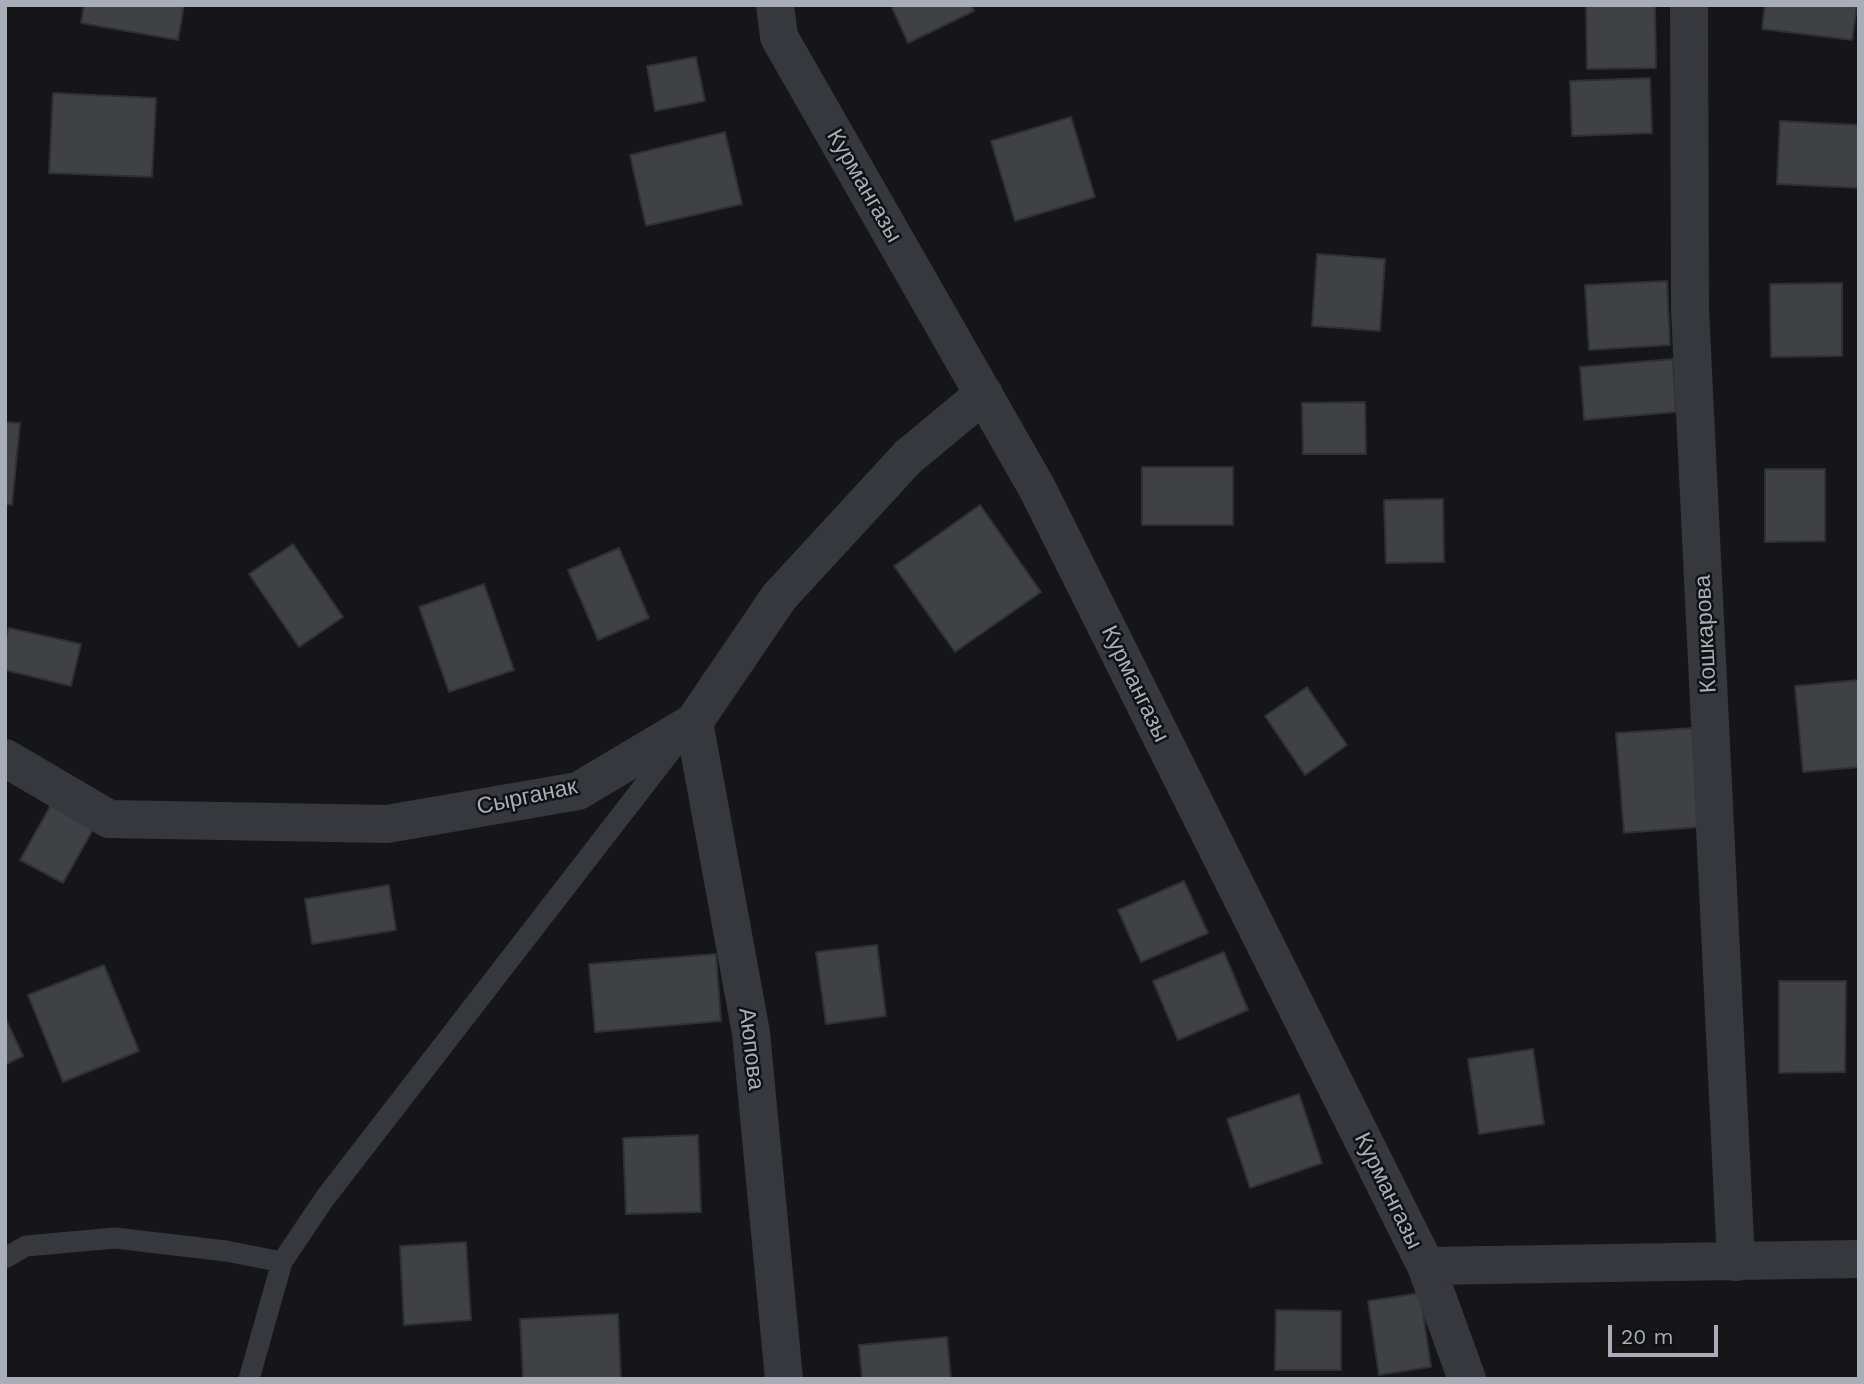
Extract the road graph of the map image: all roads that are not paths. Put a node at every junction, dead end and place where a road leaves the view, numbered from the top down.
1 (775, 5) edge
2 (1689, 5) edge
3 (984, 394) junction
4 (694, 722) junction
5 (5, 758) edge
6 (5, 1258) edge
7 (1859, 1259) edge
8 (282, 1262) junction
9 (1737, 1262) junction
10 (1426, 1266) junction
11 (249, 1379) edge
12 (784, 1379) edge
13 (1467, 1379) edge

1 - 3 street, Курмангазы
2 - 9 street, Кошкарова
3 - 4 street, Сырганак
3 - 10 street, Курмангазы
4 - 5 street, Сырганак
4 - 8 lane
4 - 12 street, Аюпова
6 - 8 lane
7 - 9 street
8 - 11 lane
9 - 10 street
10 - 13 street, Курмангазы

